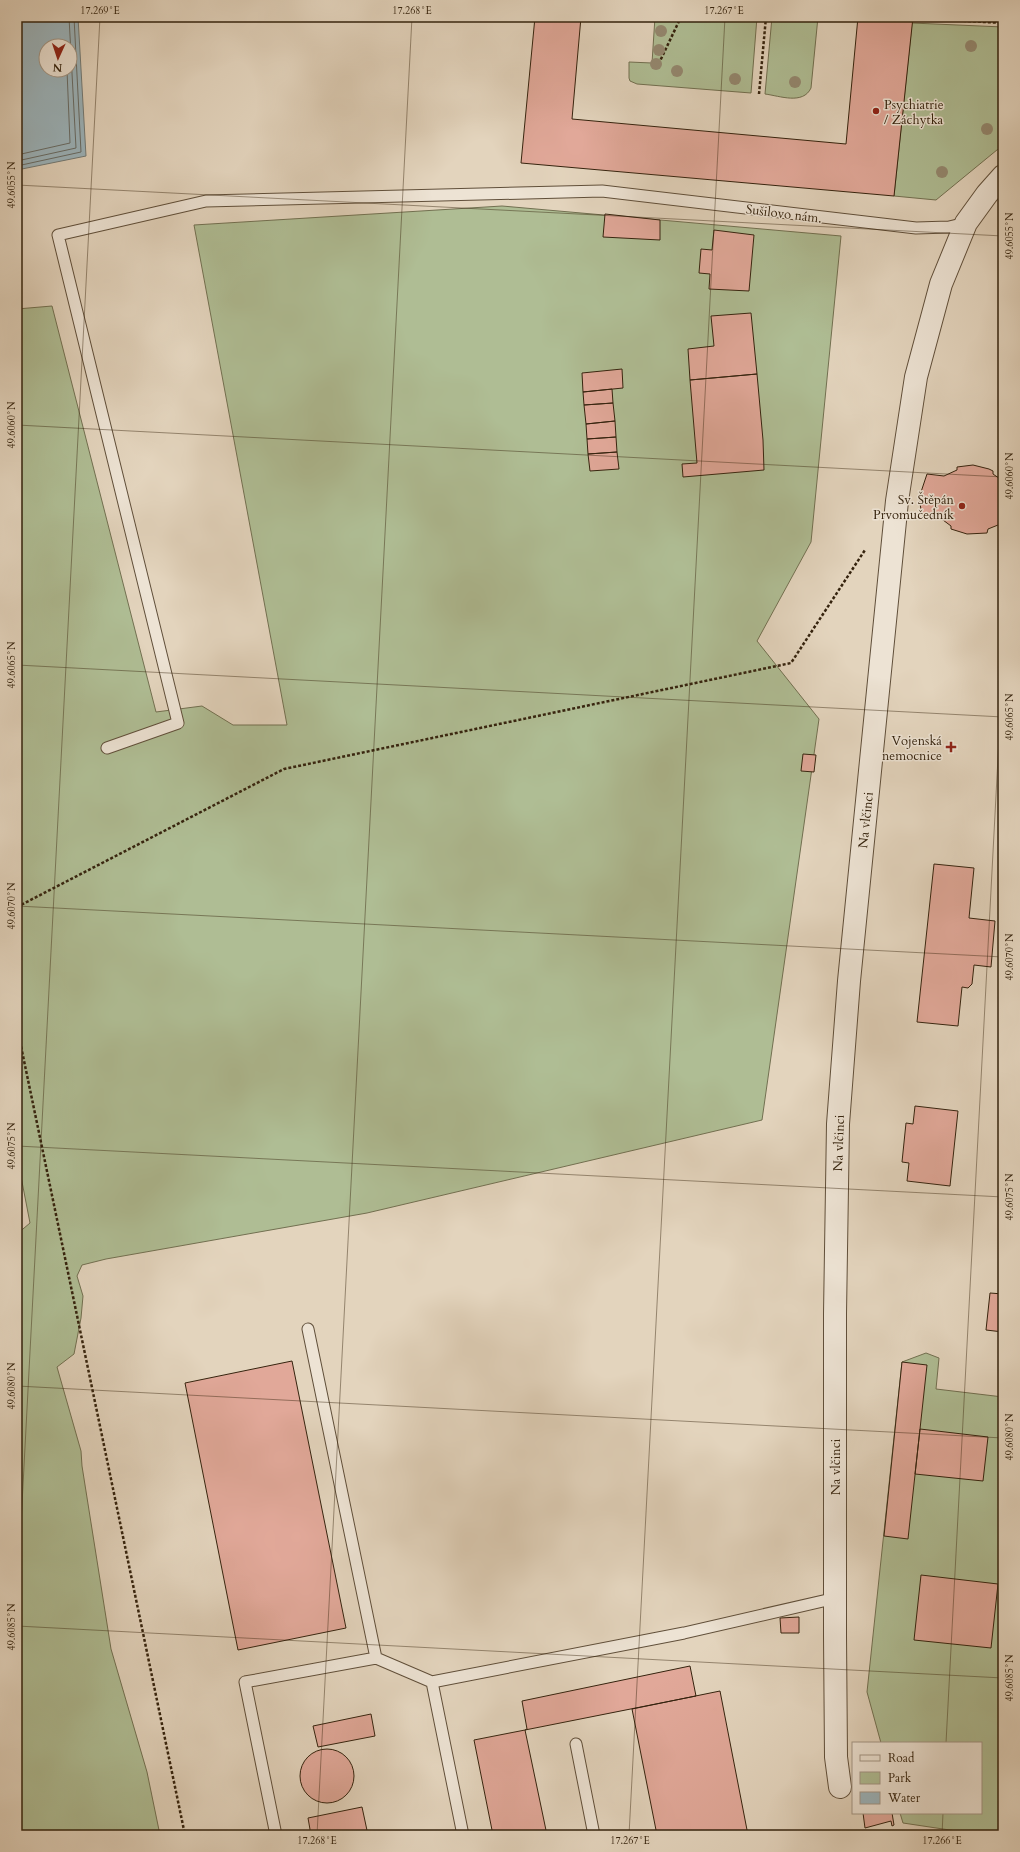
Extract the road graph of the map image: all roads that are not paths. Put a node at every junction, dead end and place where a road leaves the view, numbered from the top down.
1 (1003, 176) edge
2 (966, 223) junction
3 (107, 748) dead end
4 (308, 1329) dead end
5 (836, 1598) junction
6 (376, 1658) junction
7 (432, 1682) junction
8 (576, 1744) dead end
9 (840, 1787) dead end
10 (276, 1835) edge
11 (463, 1835) edge
12 (594, 1835) edge

1 - 2 street
2 - 3 lane, Sušilovo nám.
2 - 5 street, Na vlčinci
4 - 6 lane
5 - 7 lane
5 - 9 street, Na vlčinci
6 - 7 lane
6 - 10 lane
7 - 11 lane
8 - 12 lane

